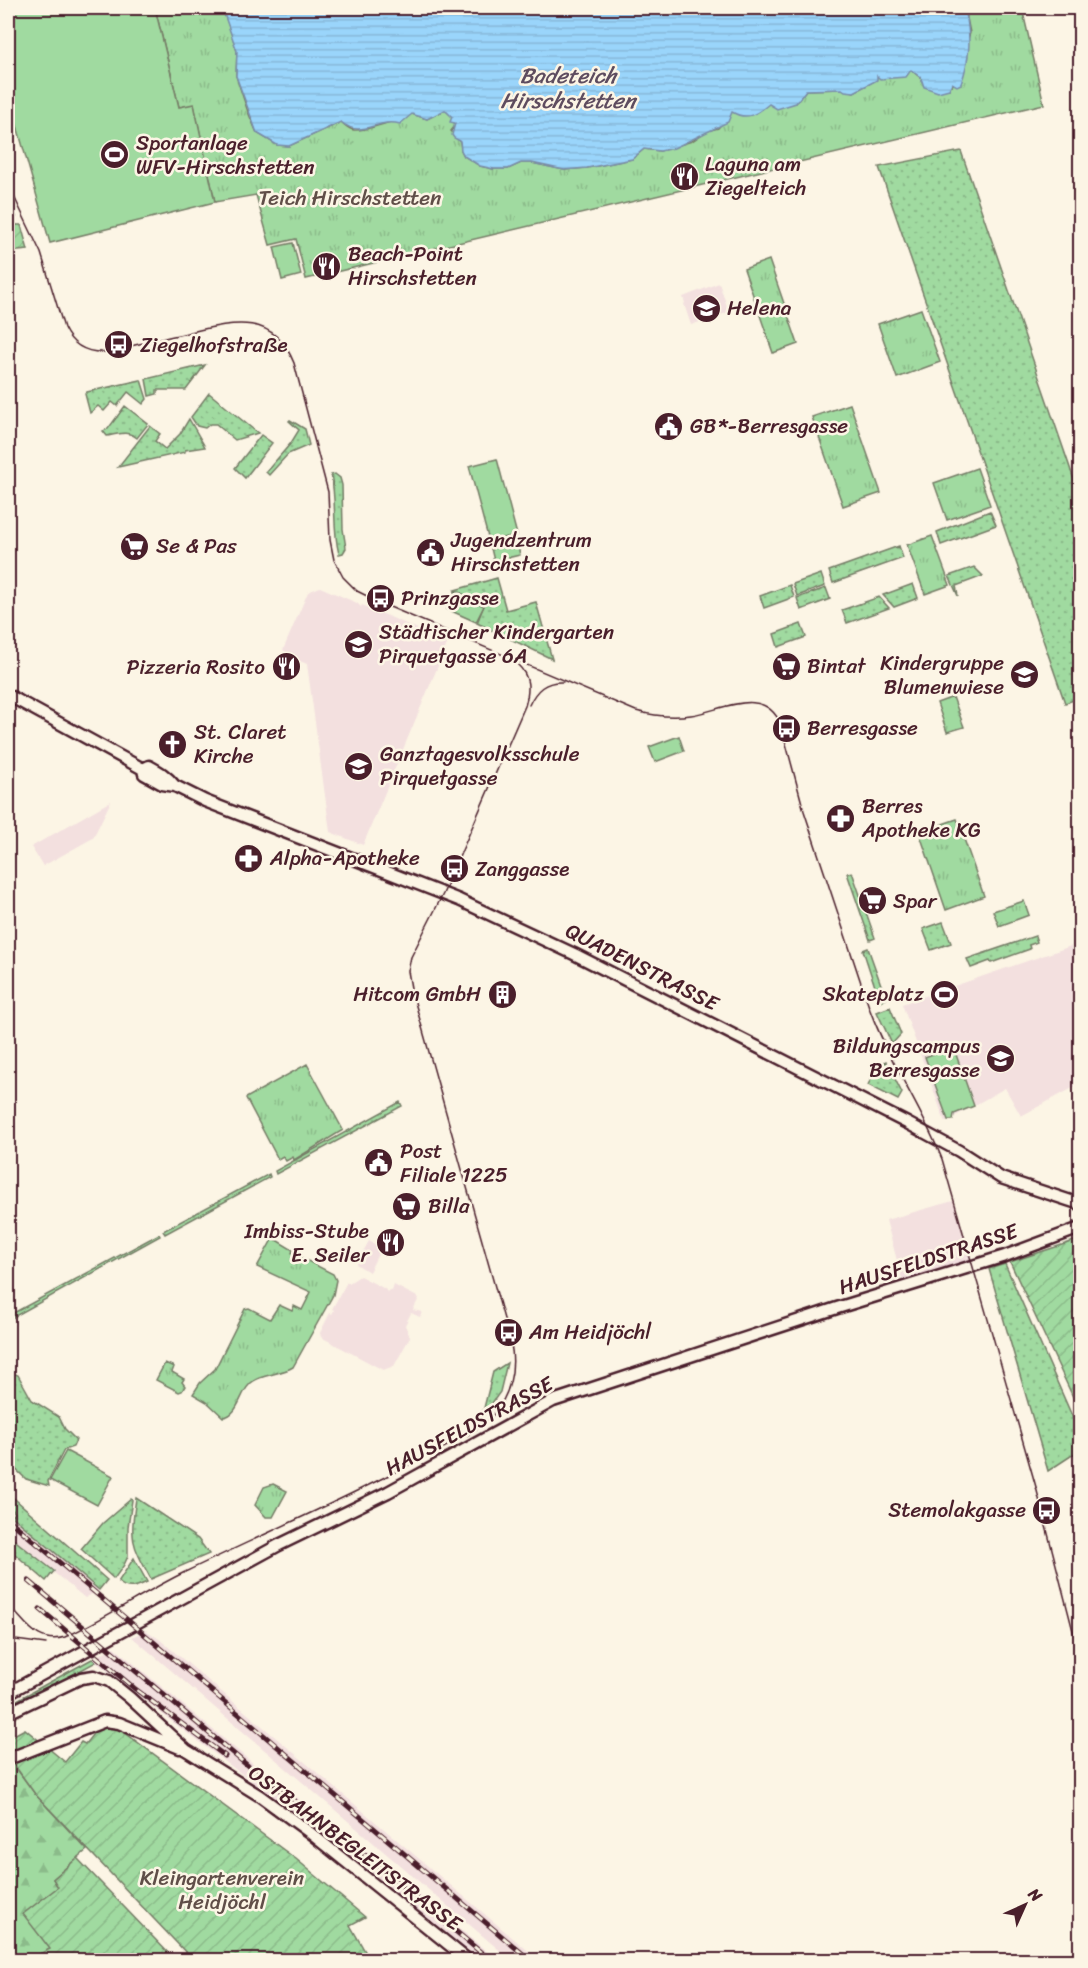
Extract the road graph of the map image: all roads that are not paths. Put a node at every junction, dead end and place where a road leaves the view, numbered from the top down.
1 (8, 695) edge
2 (1080, 1204) edge
3 (1080, 1228) edge
4 (8, 1693) edge
5 (8, 1713) edge
6 (186, 1750) junction
7 (8, 1760) edge
8 (468, 1960) edge

1 - 2 street, QUADENSTRASSE
3 - 4 street, HAUSFELDSTRASSE
5 - 6 street, OSTBAHNBEGLEITSTRASSE
6 - 7 street, OSTBAHNBEGLEITSTRASSE
6 - 8 street, OSTBAHNBEGLEITSTRASSE

